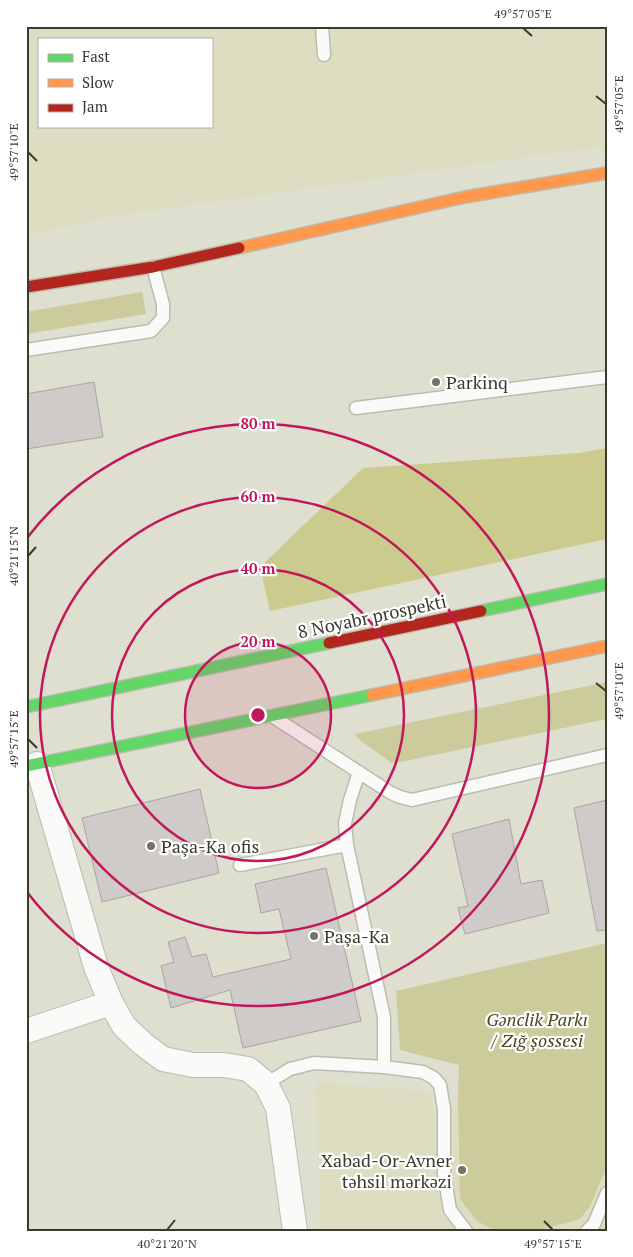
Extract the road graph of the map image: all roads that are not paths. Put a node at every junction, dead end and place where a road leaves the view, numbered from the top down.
1 (322, 26) edge
2 (324, 55) dead end
3 (607, 174) edge
4 (153, 267) junction
5 (26, 287) edge
6 (26, 350) edge
7 (607, 378) edge
8 (356, 408) dead end
9 (607, 584) edge
10 (607, 646) edge
11 (26, 707) edge
12 (270, 715) junction
13 (607, 755) edge
14 (32, 765) edge
15 (359, 772) junction
16 (347, 845) junction
17 (240, 865) dead end
18 (111, 1004) junction
19 (26, 1031) edge
20 (384, 1067) junction
21 (266, 1084) junction
22 (607, 1192) edge
23 (295, 1231) edge
24 (466, 1231) edge
25 (587, 1231) edge

1 - 2 lane
3 - 4 main road
4 - 5 main road
4 - 6 lane
7 - 8 lane
9 - 11 main road, 8 Noyabr prospekti
10 - 12 main road
12 - 14 main road
12 - 15 lane
13 - 15 lane
14 - 18 street
15 - 16 lane
16 - 17 lane
16 - 20 lane
18 - 19 street
18 - 21 street
20 - 21 lane
20 - 24 lane
21 - 23 street
22 - 25 lane

